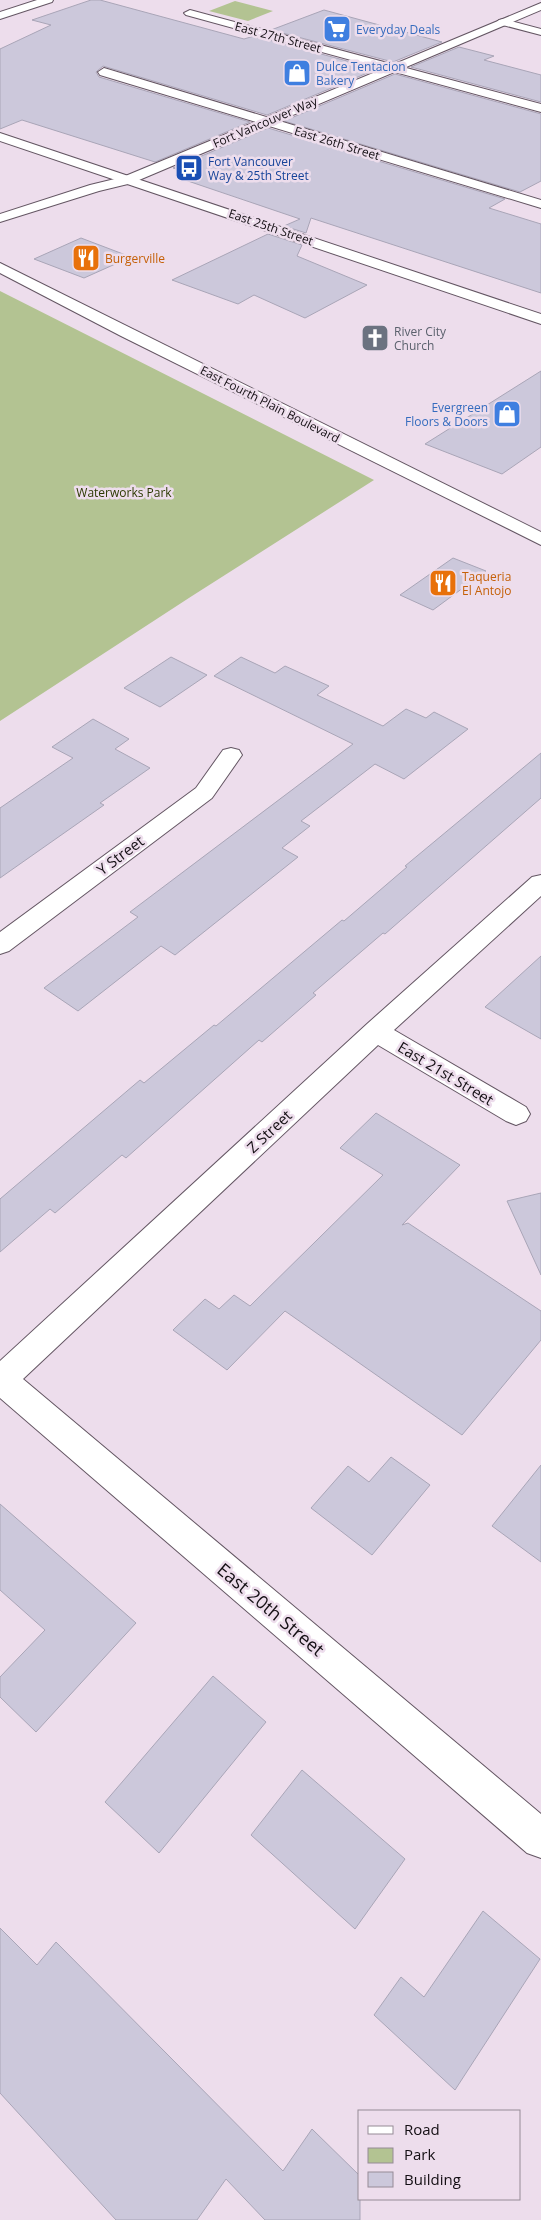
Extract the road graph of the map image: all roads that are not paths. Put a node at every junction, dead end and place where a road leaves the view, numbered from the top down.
1 (48, 0) edge
2 (525, 1) edge
3 (541, 2) edge
4 (541, 6) edge
5 (190, 13) dead end
6 (0, 16) edge
7 (503, 22) junction
8 (541, 32) edge
9 (393, 68) junction
10 (104, 72) dead end
11 (541, 108) edge
12 (267, 121) junction
13 (0, 137) edge
14 (127, 180) junction
15 (541, 204) edge
16 (0, 218) edge
17 (0, 230) edge
18 (0, 267) edge
19 (541, 319) edge
20 (541, 539) edge
21 (231, 755) dead end
22 (541, 883) edge
23 (0, 944) edge
24 (376, 1031) junction
25 (516, 1114) dead end
26 (0, 1380) edge
27 (541, 1839) edge

1 - 6 street
2 - 3 street
4 - 7 street, Fort Vancouver Way
5 - 9 street, East 27th Street
7 - 8 street
7 - 9 street, Fort Vancouver Way
9 - 11 street, East 27th Street
9 - 12 street, Fort Vancouver Way
10 - 12 street, East 26th Street
12 - 14 street, Fort Vancouver Way
12 - 15 street, East 26th Street
13 - 14 street, East 25th Street
14 - 16 street, Fort Vancouver Way
14 - 17 street, Fort Vancouver Way
14 - 19 street, East 25th Street
18 - 20 street, East Fourth Plain Boulevard
21 - 23 street, Y Street
22 - 24 street, Z Street
24 - 25 street, East 21st Street
24 - 26 street, Z Street
26 - 27 street, East 20th Street

